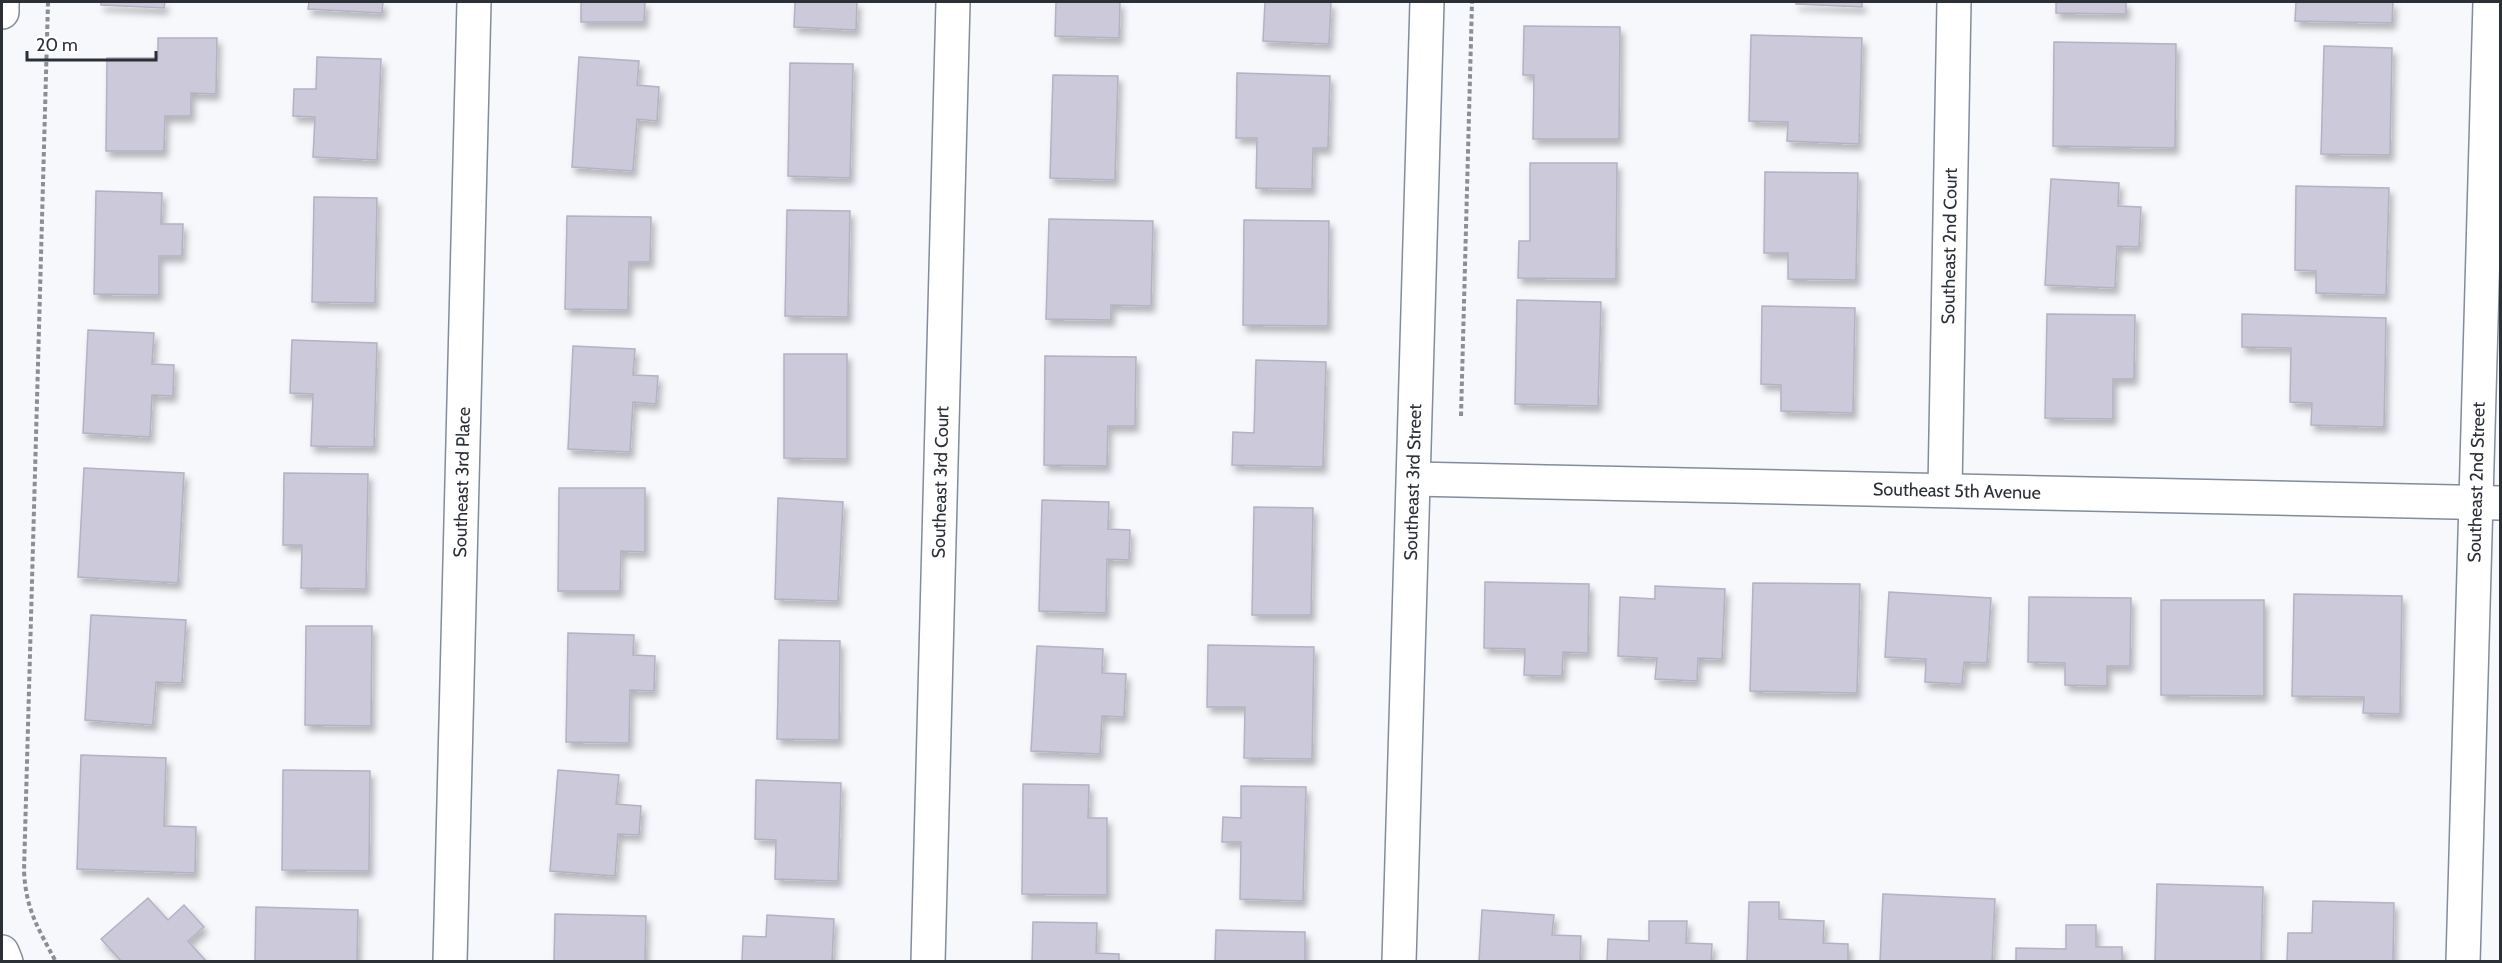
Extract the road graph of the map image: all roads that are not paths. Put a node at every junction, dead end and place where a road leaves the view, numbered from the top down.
1 (2, 2) edge
2 (474, 2) edge
3 (953, 2) edge
4 (1427, 2) edge
5 (1954, 2) edge
6 (2490, 2) edge
7 (2, 12) edge
8 (1414, 479) junction
9 (1945, 489) junction
10 (2488, 503) edge
11 (2, 952) edge
12 (6, 962) edge
13 (450, 962) edge
14 (928, 962) edge
15 (1399, 962) edge
16 (2463, 962) edge

1 - 7 street
2 - 13 street, Southeast 3rd Place
3 - 14 street, Southeast 3rd Court
4 - 8 street, Southeast 3rd Street
5 - 9 street, Southeast 2nd Court
6 - 10 street, Southeast 2nd Street
8 - 9 street, Southeast 5th Avenue
8 - 15 street, Southeast 3rd Street
9 - 10 street, Southeast 5th Avenue
10 - 16 street, Southeast 2nd Street
11 - 12 street

